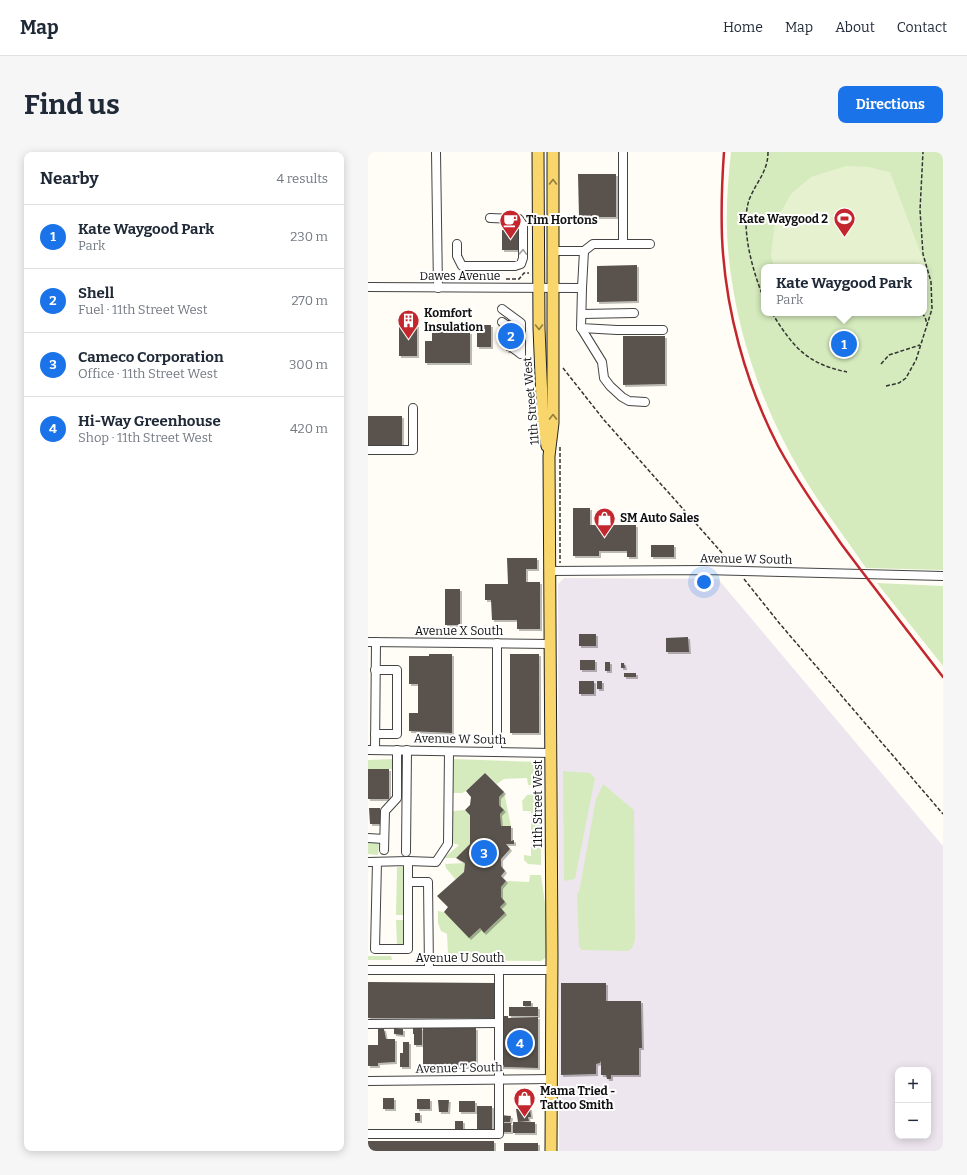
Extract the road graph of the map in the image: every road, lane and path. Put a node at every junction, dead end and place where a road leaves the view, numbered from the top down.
1 (436, 152) edge
2 (538, 152) edge
3 (553, 152) edge
4 (623, 152) edge
5 (768, 152) edge
6 (923, 152) edge
7 (490, 218) dead end
8 (457, 244) dead end
9 (623, 244) junction
10 (650, 244) dead end
11 (553, 251) junction
12 (584, 251) junction
13 (926, 264) edge
14 (927, 268) edge
15 (368, 287) edge
16 (438, 288) junction
17 (539, 288) junction
18 (552, 288) junction
19 (582, 288) junction
20 (761, 291) edge
21 (634, 313) dead end
22 (582, 314) junction
23 (774, 316) edge
24 (924, 316) edge
25 (927, 324) junction
26 (502, 325) junction
27 (581, 328) junction
28 (663, 330) dead end
29 (521, 338) junction
30 (920, 345) junction
31 (881, 364) dead end
32 (562, 366) dead end
33 (847, 372) dead end
34 (886, 386) dead end
35 (644, 402) dead end
36 (413, 408) dead end
37 (368, 450) edge
38 (549, 456) junction
39 (737, 570) junction
40 (549, 571) junction
41 (943, 576) edge
42 (372, 642) edge
43 (496, 643) junction
44 (550, 644) junction
45 (376, 670) junction
46 (375, 734) junction
47 (372, 750) edge
48 (397, 750) junction
49 (407, 750) junction
50 (449, 752) junction
51 (497, 752) junction
52 (551, 753) junction
53 (943, 814) edge
54 (368, 838) edge
55 (384, 839) junction
56 (384, 850) dead end
57 (406, 852) dead end
58 (408, 861) junction
59 (368, 862) edge
60 (377, 862) junction
61 (408, 882) junction
62 (368, 970) edge
63 (429, 970) junction
64 (499, 970) junction
65 (552, 970) junction
66 (498, 1023) junction
67 (368, 1024) edge
68 (551, 1079) junction
69 (499, 1080) junction
70 (368, 1081) edge
71 (368, 1134) edge
72 (551, 1151) edge

1 - 16 street
2 - 17 main road, 11th Street West
11 -> 3 main road, 11th Street West
4 - 9 street
5 - 20 path
6 - 13 path
8 -> 7 street
9 - 10 street
9 - 12 street
11 - 12 street
11 - 18 main road, 11th Street West
12 - 19 street
14 - 25 path
15 - 16 street, Dawes Avenue
16 - 17 street, Dawes Avenue
17 - 18 street, Dawes Avenue
17 -> 38 main road, 11th Street West
18 - 19 street, Dawes Avenue
38 -> 18 main road, 11th Street West
19 - 22 street
21 - 22 street
22 - 27 street
23 - 33 path
24 - 25 path
25 - 30 path
26 - 29 street
26 - 29 street
26 - 29 street
27 - 28 street
27 - 35 street
30 - 31 path
30 - 34 path
32 - 39 path
36 - 37 street
38 - 40 main road, 11th Street West
39 - 40 street, Avenue W South
39 - 41 street, Avenue W South
39 - 53 path
40 - 44 main road, 11th Street West
42 - 43 street, Avenue X South
42 - 45 street
43 - 44 street, Avenue X South
43 - 51 street
44 - 52 main road, 11th Street West
45 - 46 street
45 - 46 street
46 - 47 street
47 - 48 street, Avenue W South
48 - 49 street, Avenue W South
48 - 55 street
49 - 50 street, Avenue W South
49 - 57 street
50 - 51 street, Avenue W South
50 - 58 street
51 - 52 street, Avenue W South
52 - 65 main road, 11th Street West
54 - 55 street
55 - 56 street
58 - 60 street
58 - 61 street
59 - 60 street
60 - 61 street
61 - 63 street
62 - 63 street, Avenue U South
63 - 64 street, Avenue U South
64 - 65 street, Avenue U South
64 - 66 street
65 - 68 main road, 11th Street West
66 - 67 street
66 - 69 street
68 - 69 street, Avenue T South
68 - 72 main road, 11th Street West
69 - 70 street, Avenue T South
69 - 71 street

